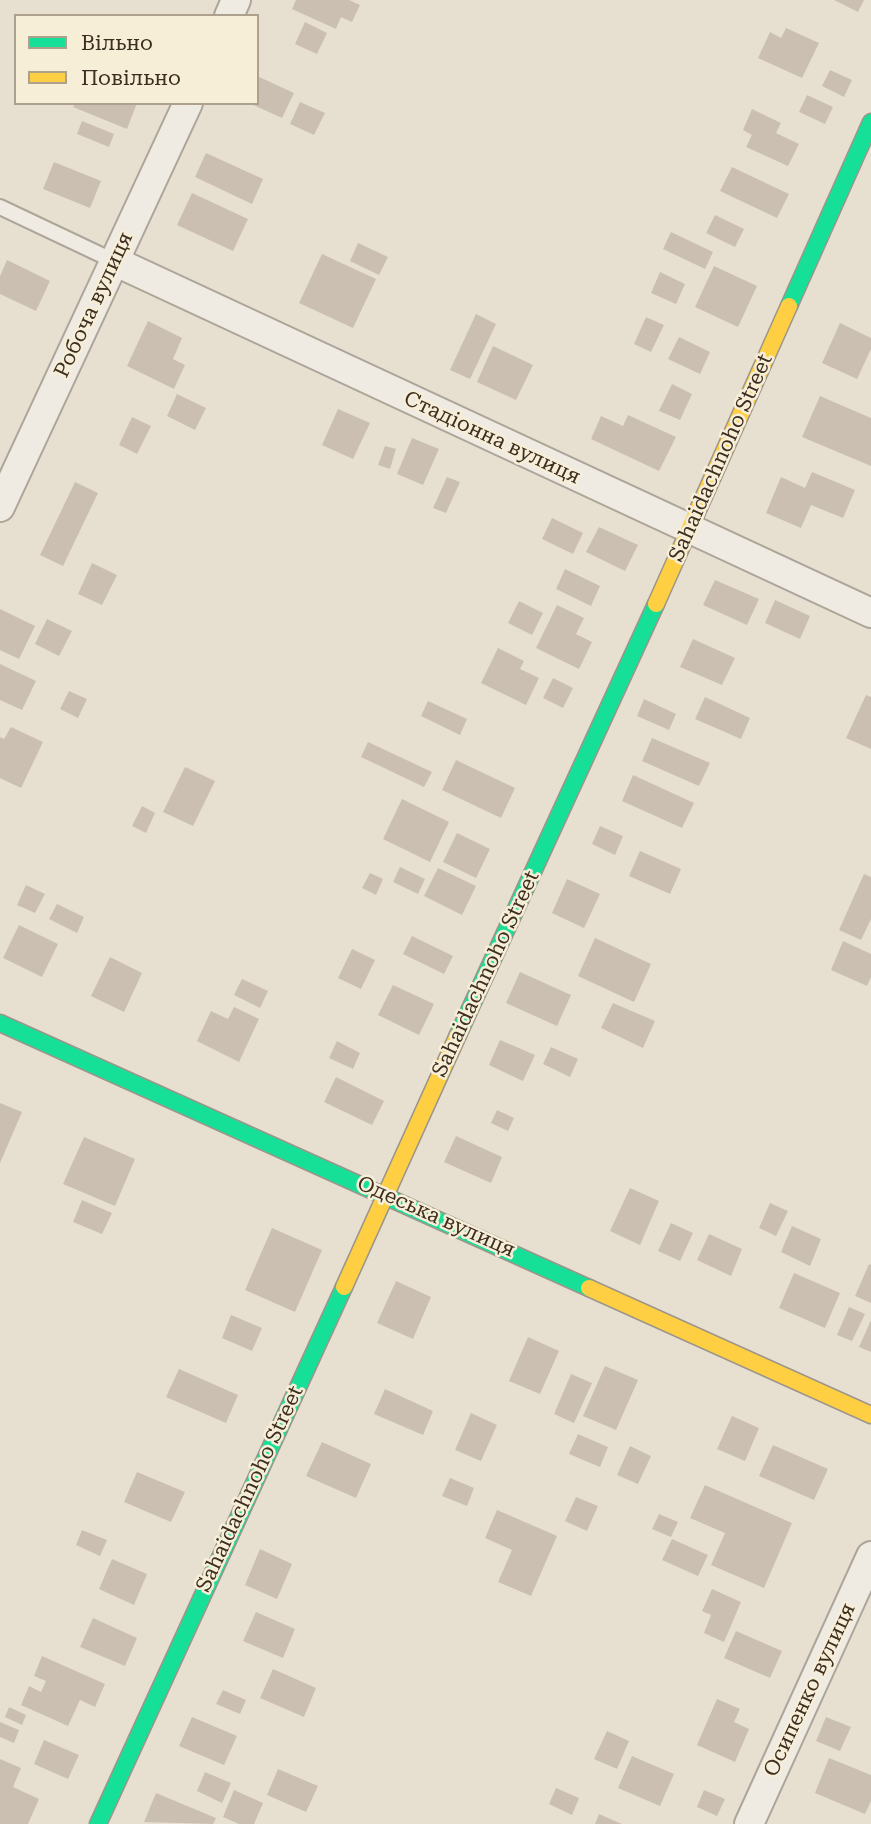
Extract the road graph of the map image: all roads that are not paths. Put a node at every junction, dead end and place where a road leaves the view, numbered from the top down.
1 (187, 105) edge
2 (871, 122) edge
3 (0, 207) edge
4 (114, 261) junction
5 (0, 508) edge
6 (689, 531) junction
7 (871, 613) edge
8 (0, 1023) edge
9 (385, 1194) junction
10 (871, 1415) edge
11 (871, 1556) edge
12 (98, 1824) edge
13 (749, 1824) edge

1 - 4 street, Робоча вулиця
2 - 6 street, Sahaidachnoho Street
3 - 4 lane
4 - 5 street, Робоча вулиця
4 - 6 street, Стадіонна вулиця
6 - 7 street, Стадіонна вулиця
6 - 9 street, Sahaidachnoho Street
8 - 9 street, Одеська вулиця
9 - 10 street, Одеська вулиця
9 - 12 street, Sahaidachnoho Street
11 - 13 street, Осипенко вулиця

